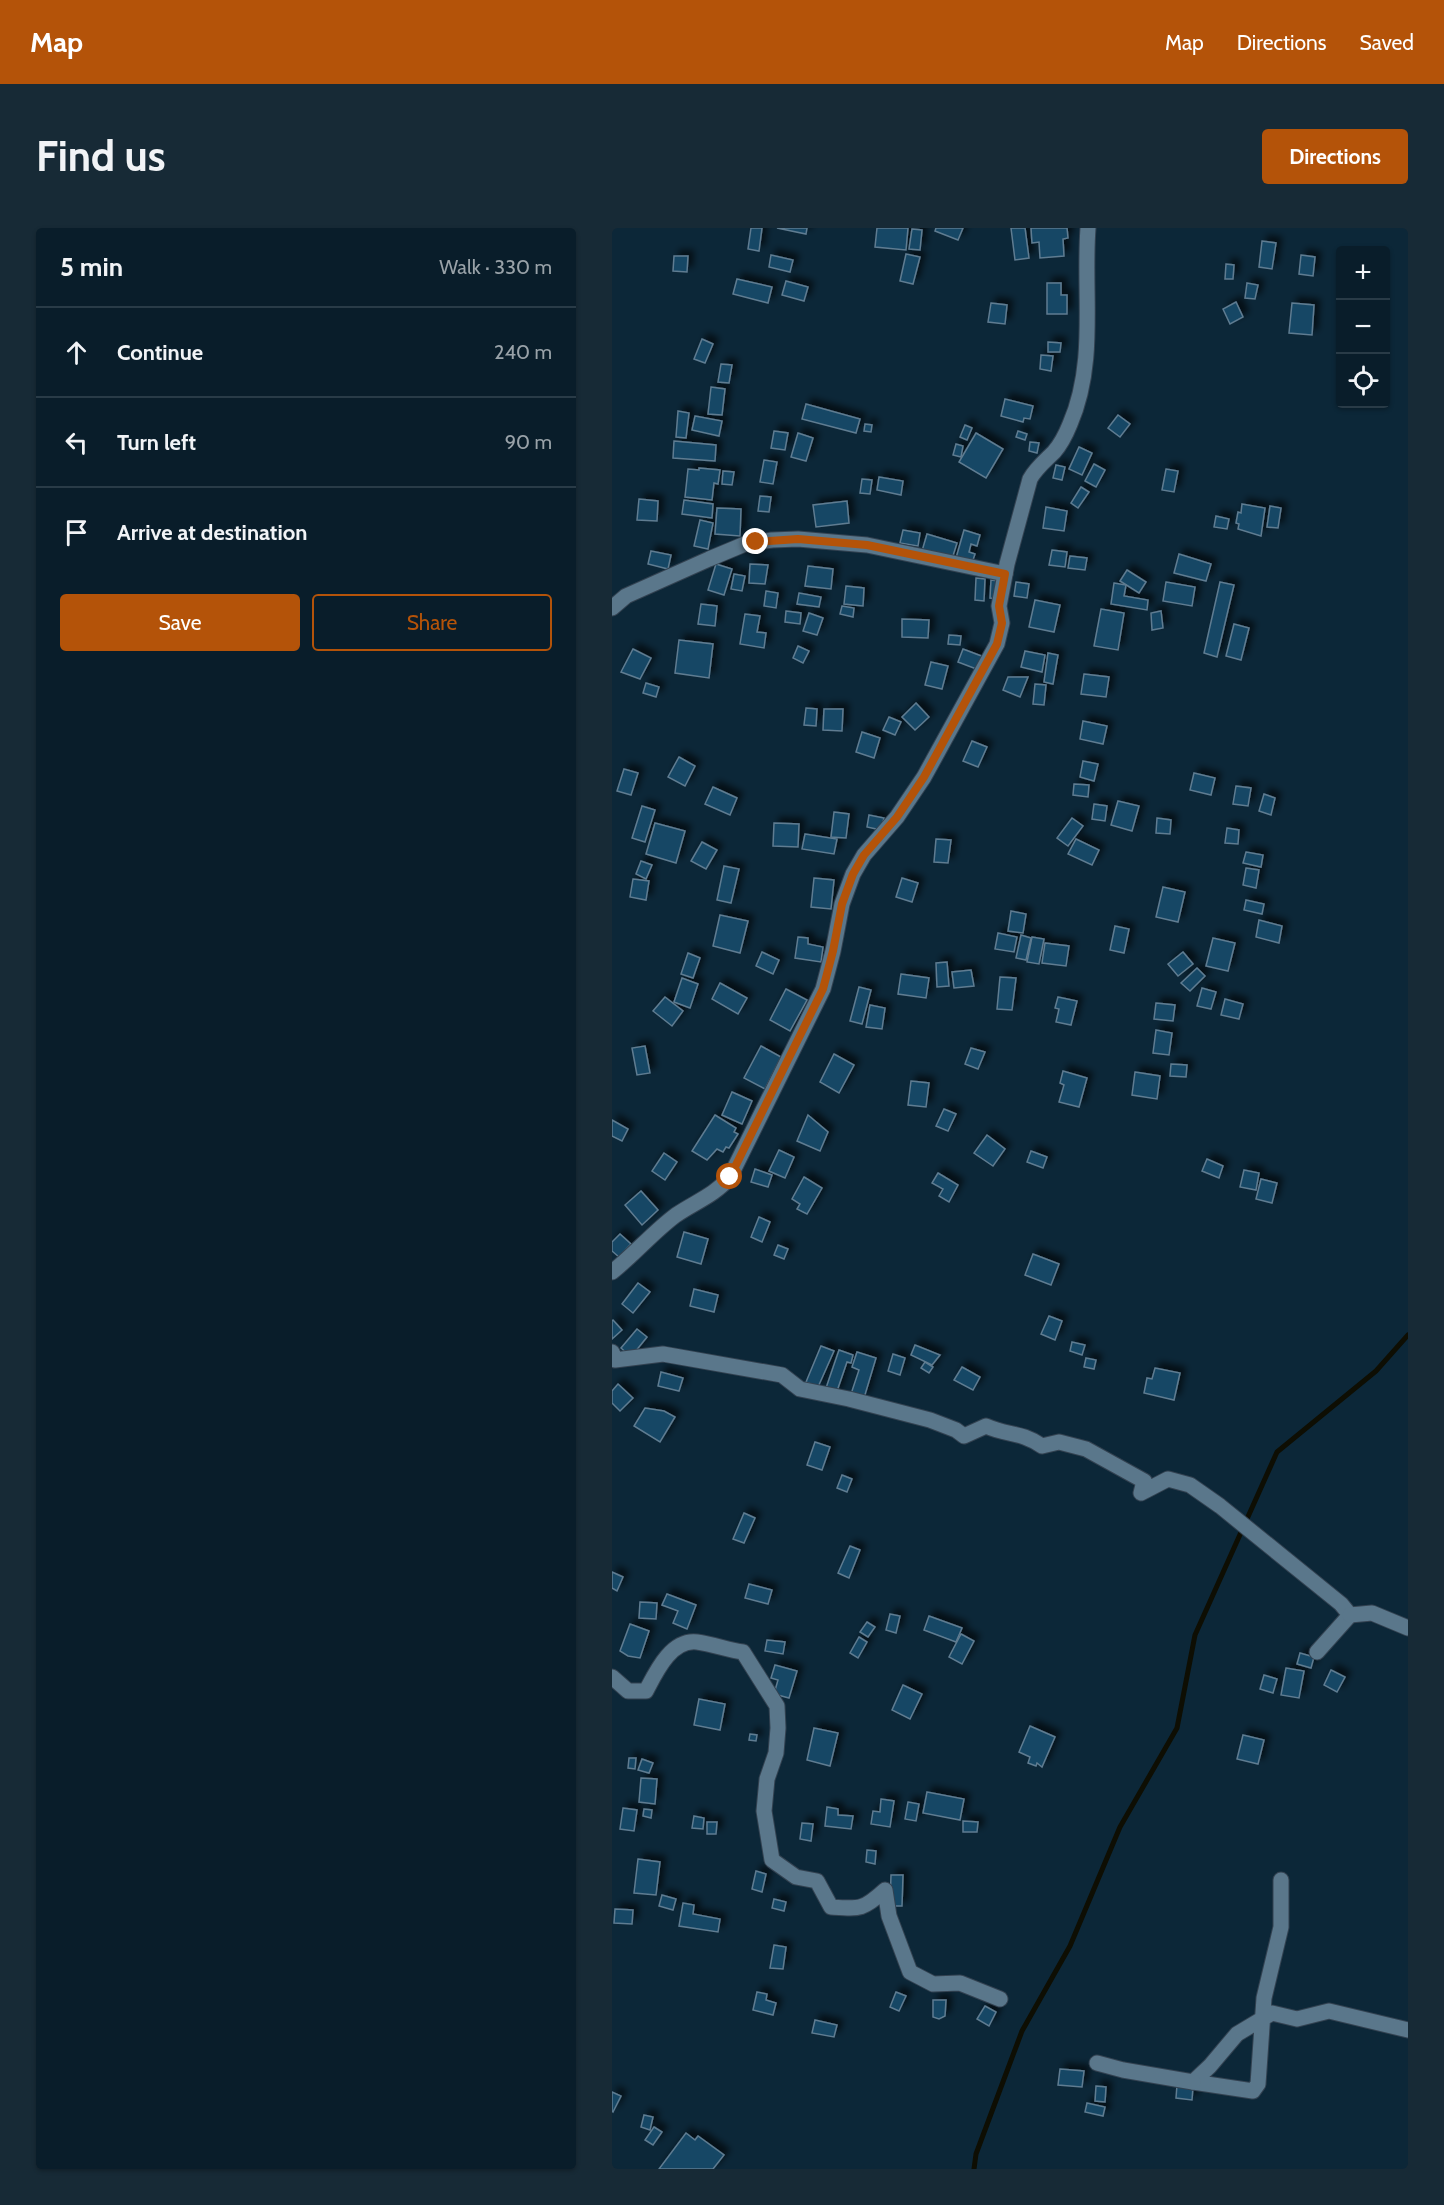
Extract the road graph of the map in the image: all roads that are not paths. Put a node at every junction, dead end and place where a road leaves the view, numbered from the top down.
1 (1088, 228) edge
2 (1005, 574) junction
3 (612, 608) edge
4 (612, 1272) edge
5 (612, 1352) edge
6 (1350, 1615) junction
7 (1408, 1628) edge
8 (1317, 1652) dead end
9 (612, 1677) edge
10 (1281, 1880) dead end
11 (1000, 1999) dead end
12 (1262, 2018) junction
13 (1408, 2030) edge
14 (1097, 2063) dead end
15 (1192, 2082) junction

1 - 2 street
2 - 3 street
2 - 4 street
5 - 6 street
6 - 7 street
6 - 8 street
9 - 11 street
10 - 12 street
12 - 13 street
12 - 15 street
12 - 15 street
14 - 15 street

